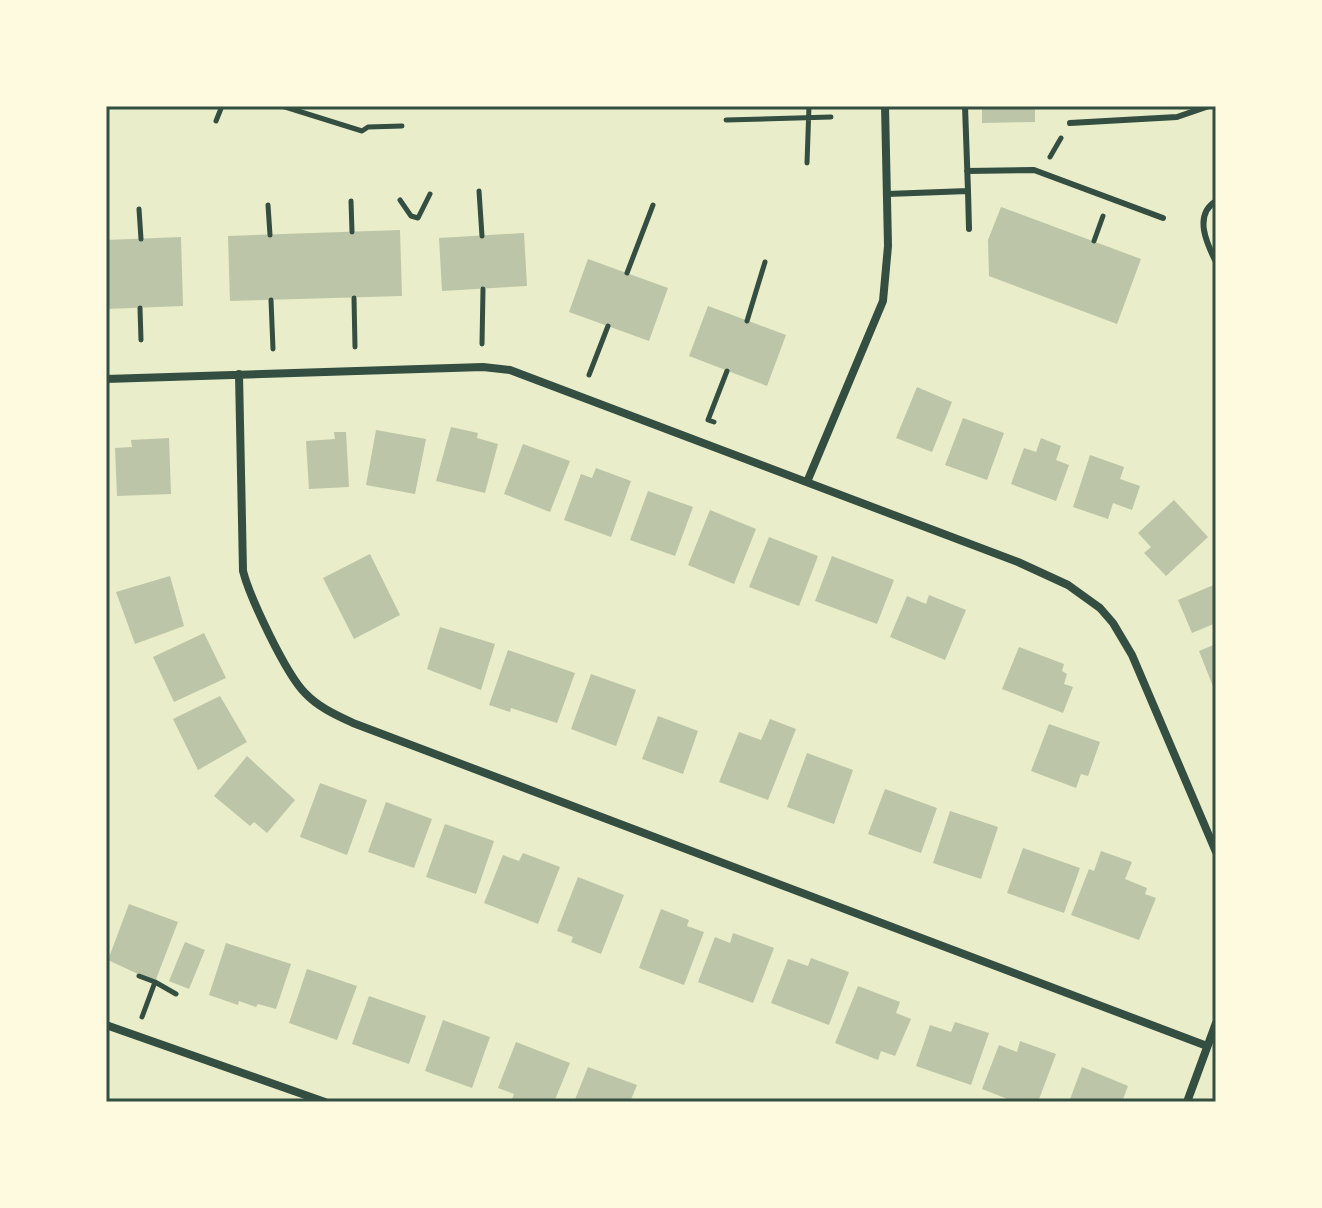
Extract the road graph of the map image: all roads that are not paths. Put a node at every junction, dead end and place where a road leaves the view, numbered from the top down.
1 (885, 106) edge
2 (965, 106) edge
3 (1209, 106) edge
4 (1070, 123) road end
5 (967, 171) junction
6 (968, 191) junction
7 (887, 194) junction
8 (1216, 201) edge
9 (1163, 218) dead end
10 (969, 229) dead end
11 (1216, 262) edge
12 (239, 374) junction
13 (106, 379) edge
14 (807, 482) junction
15 (1216, 852) edge
16 (1216, 1023) edge
17 (106, 1025) edge
18 (1207, 1046) junction
19 (325, 1102) edge
20 (1187, 1102) edge

1 - 7 street
2 - 5 lane
3 - 4 lane
5 - 6 lane
5 - 9 lane
6 - 7 lane
6 - 10 lane
7 - 14 street
8 - 11 lane
12 - 13 street
12 - 14 street
12 - 18 street
14 - 15 street
16 - 18 street
17 - 19 street
18 - 20 street

